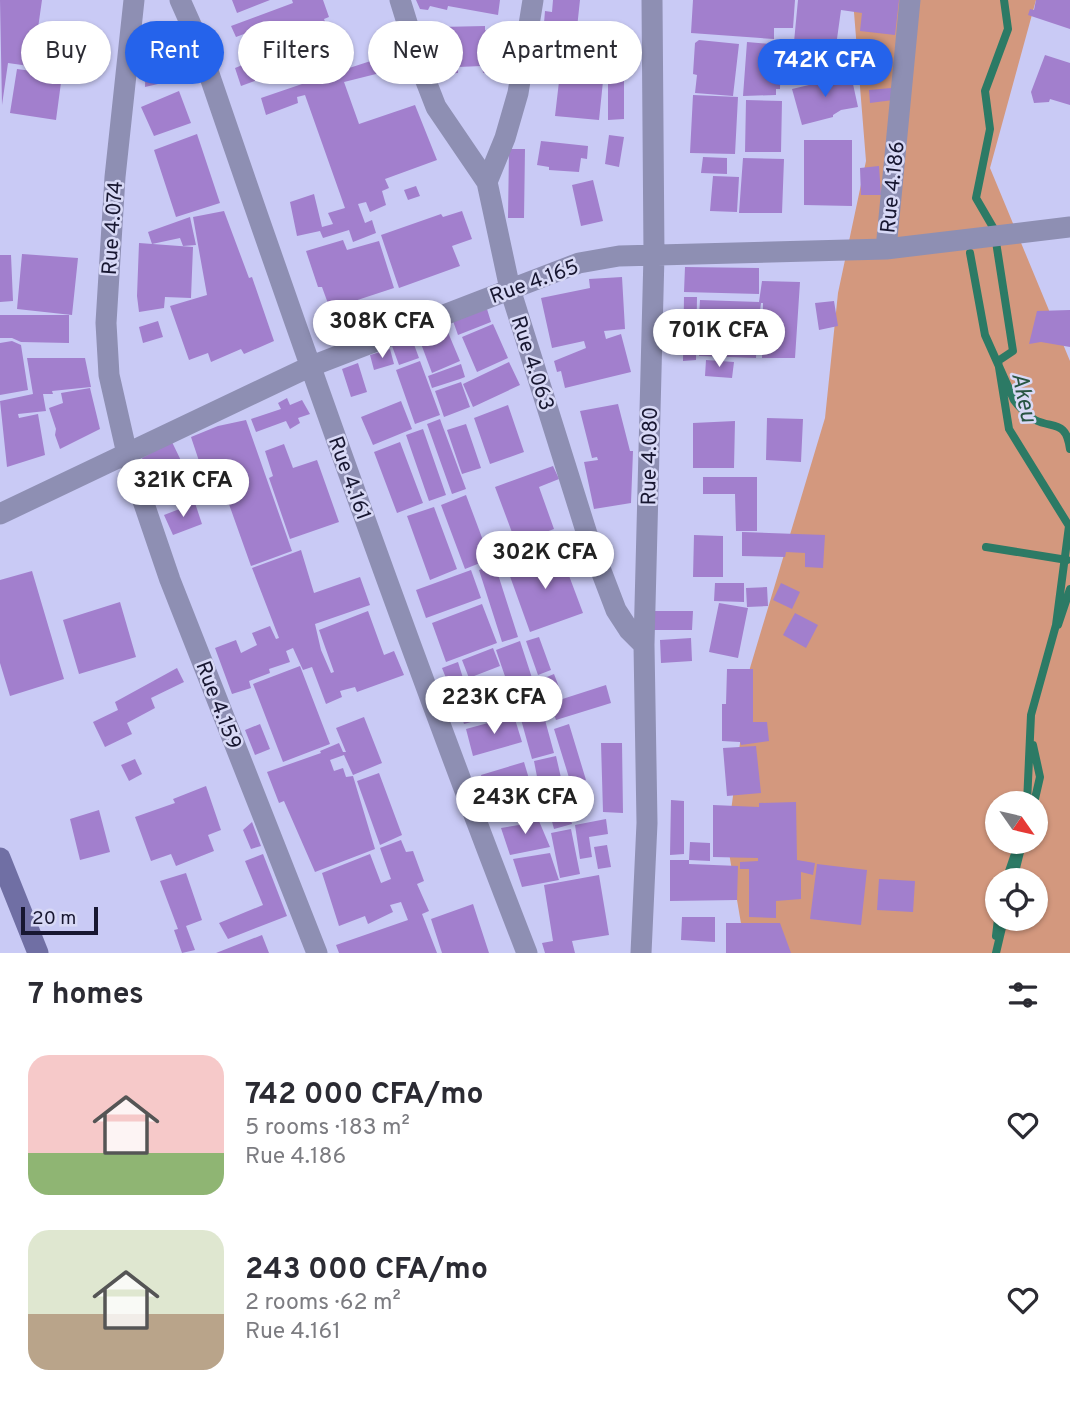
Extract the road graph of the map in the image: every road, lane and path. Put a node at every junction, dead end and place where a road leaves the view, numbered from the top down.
1 (134, 0) edge
2 (180, 0) edge
3 (400, 0) edge
4 (533, 0) edge
5 (652, 0) edge
6 (910, 0) edge
7 (487, 182) junction
8 (1070, 227) edge
9 (886, 249) junction
10 (654, 255) junction
11 (510, 289) junction
12 (309, 367) junction
13 (127, 454) junction
14 (0, 514) edge
15 (644, 645) junction
16 (0, 858) edge
17 (38, 953) edge
18 (317, 953) edge
19 (527, 953) edge
20 (641, 953) edge

1 - 13 street, Rue 4.074
2 - 12 street, Rue 4.161
3 - 7 street, Rue 4.063
4 - 7 street
5 - 10 street, Rue 4.080
6 - 9 street, Rue 4.186
7 - 11 street, Rue 4.063
8 - 9 street, Rue 4.165
9 - 10 street, Rue 4.165
10 - 11 street, Rue 4.165
10 - 15 street, Rue 4.080
11 - 12 street, Rue 4.165
11 - 15 street, Rue 4.063
12 - 13 street, Rue 4.165
12 - 19 street, Rue 4.161
13 - 14 street, Rue 4.165
13 - 18 street, Rue 4.159
15 - 20 street, Rue 4.080
16 - 17 main road

